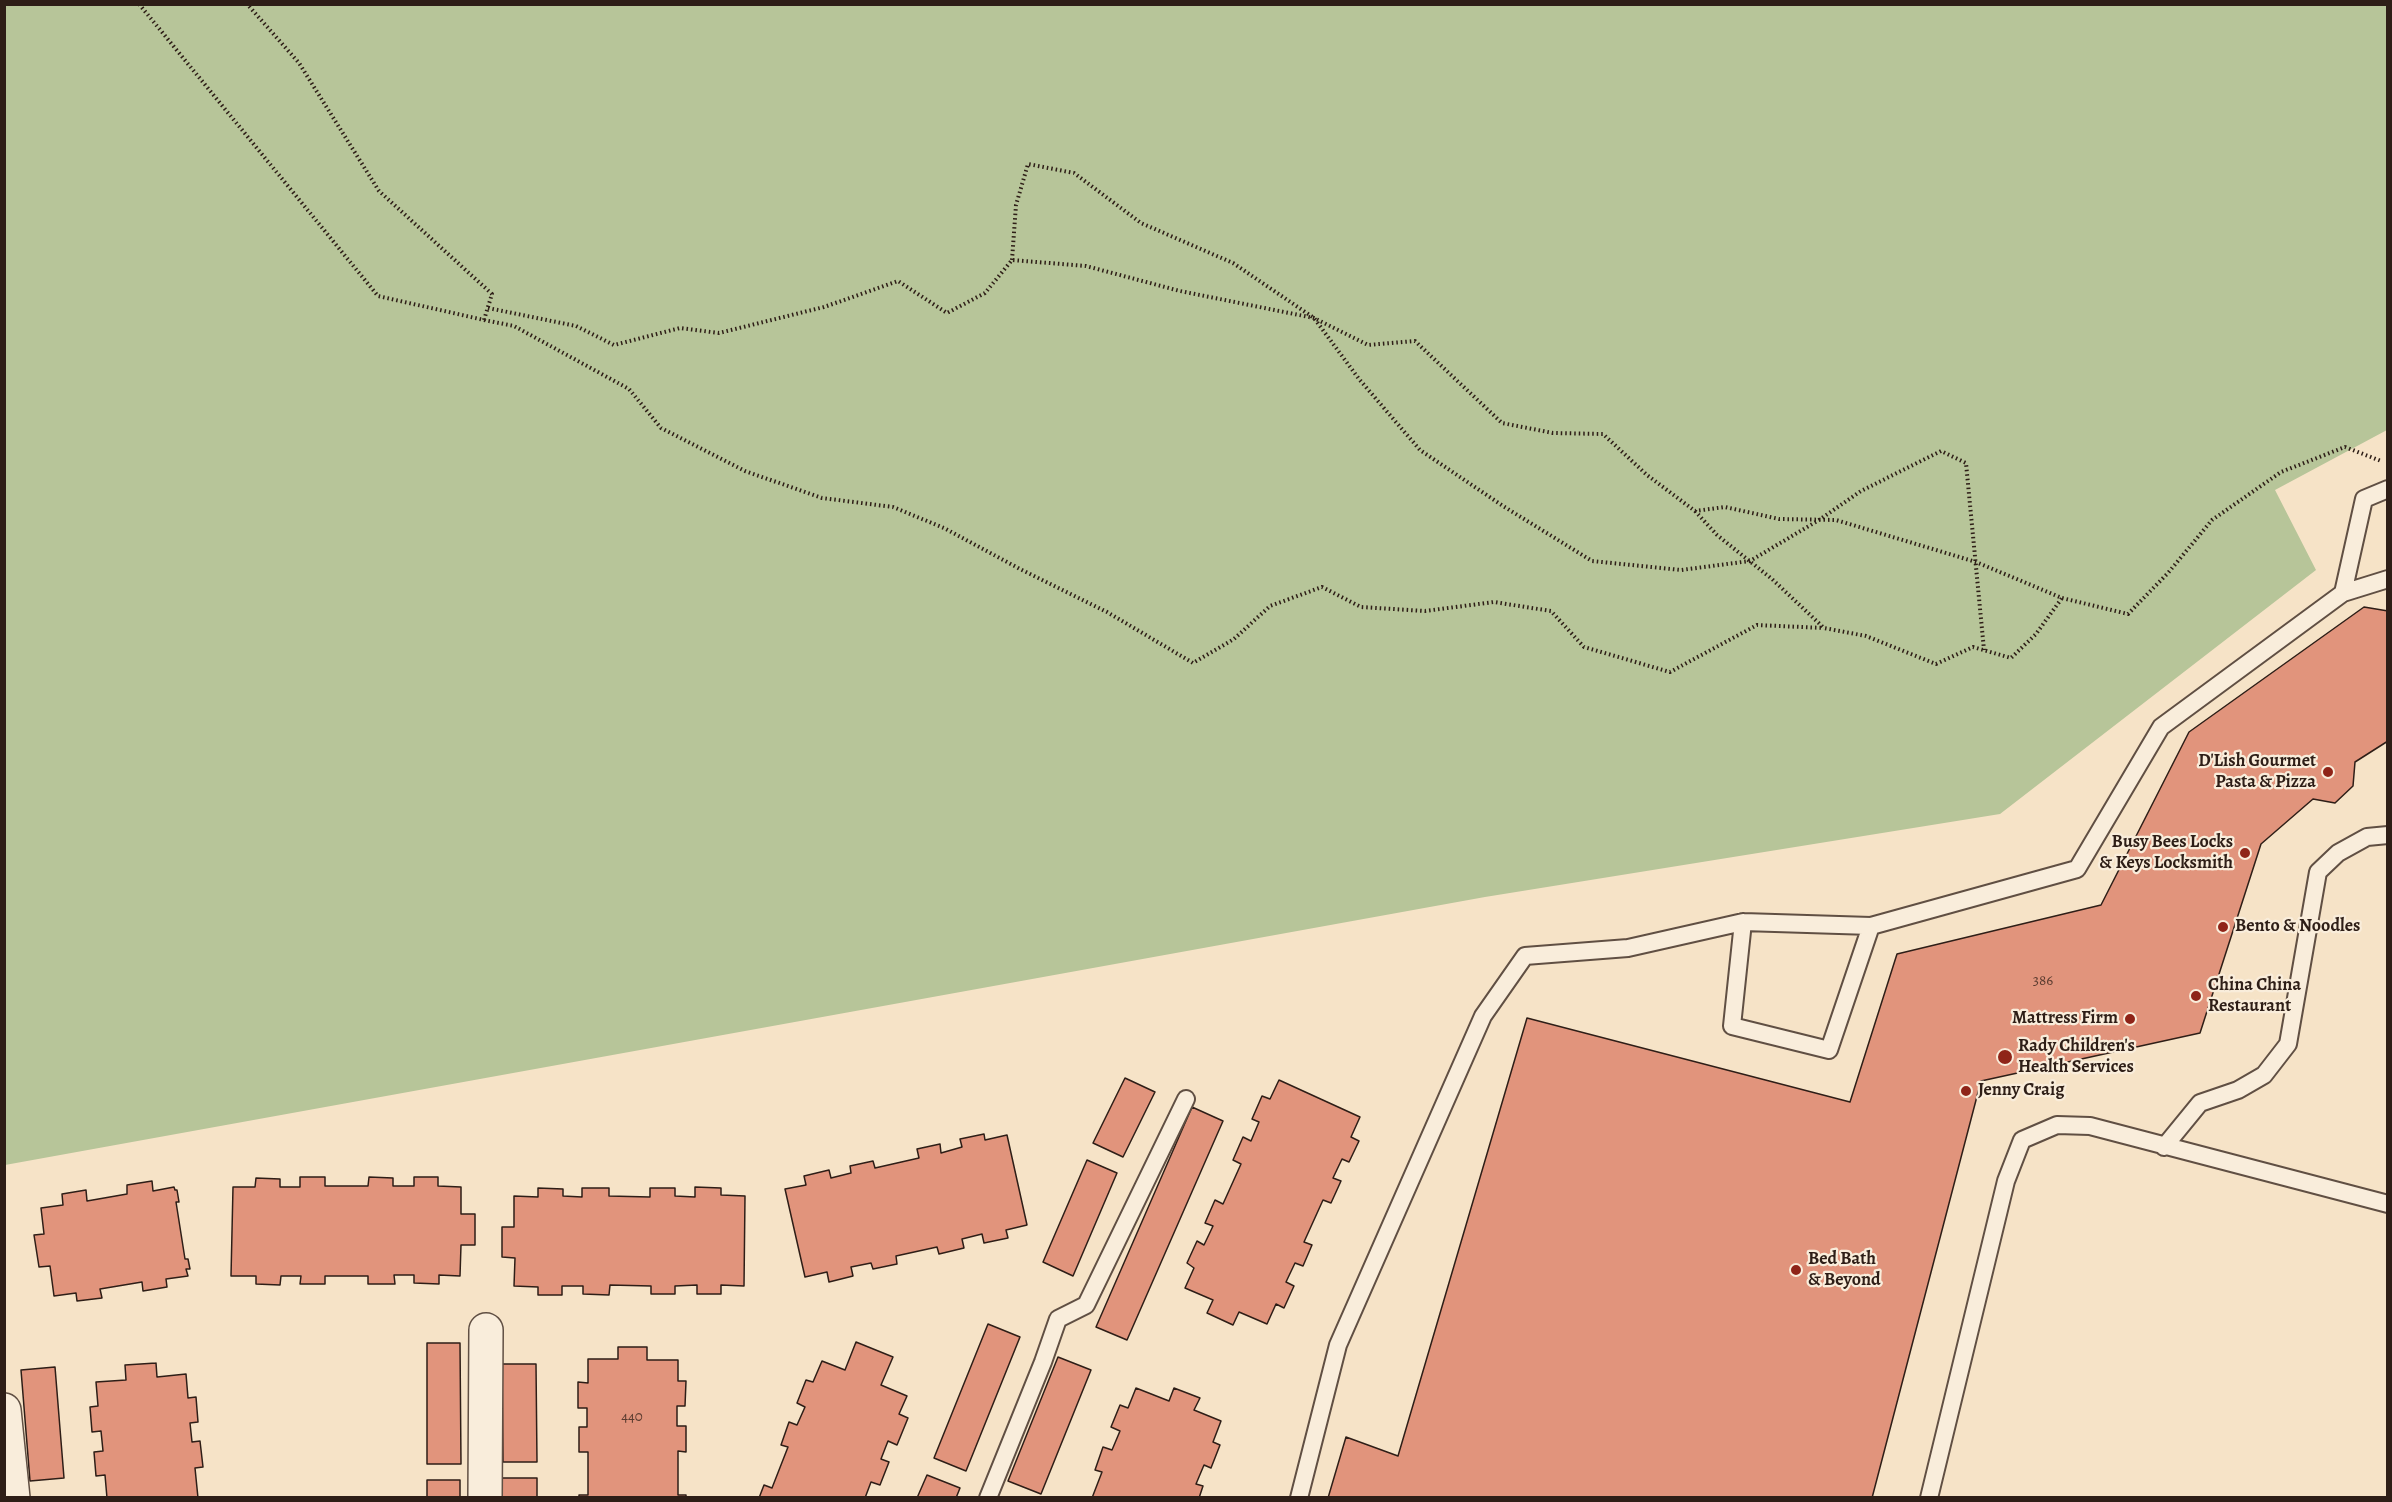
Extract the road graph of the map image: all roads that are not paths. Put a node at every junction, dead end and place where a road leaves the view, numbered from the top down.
1 (2388, 489) edge
2 (2388, 579) edge
3 (2343, 593) junction
4 (2388, 835) edge
5 (1743, 922) junction
6 (1871, 926) junction
7 (1186, 1099) dead end
8 (2164, 1147) junction
9 (2388, 1204) edge
10 (486, 1330) dead end
11 (4, 1410) edge
12 (13, 1497) edge
13 (485, 1497) edge
14 (988, 1497) edge
15 (1299, 1497) edge
16 (1929, 1497) edge

1 - 3 lane
2 - 3 lane
3 - 6 lane
4 - 8 lane
5 - 6 lane
5 - 6 lane
5 - 15 lane
7 - 14 lane
8 - 9 lane
8 - 16 lane
10 - 13 street
11 - 12 street

